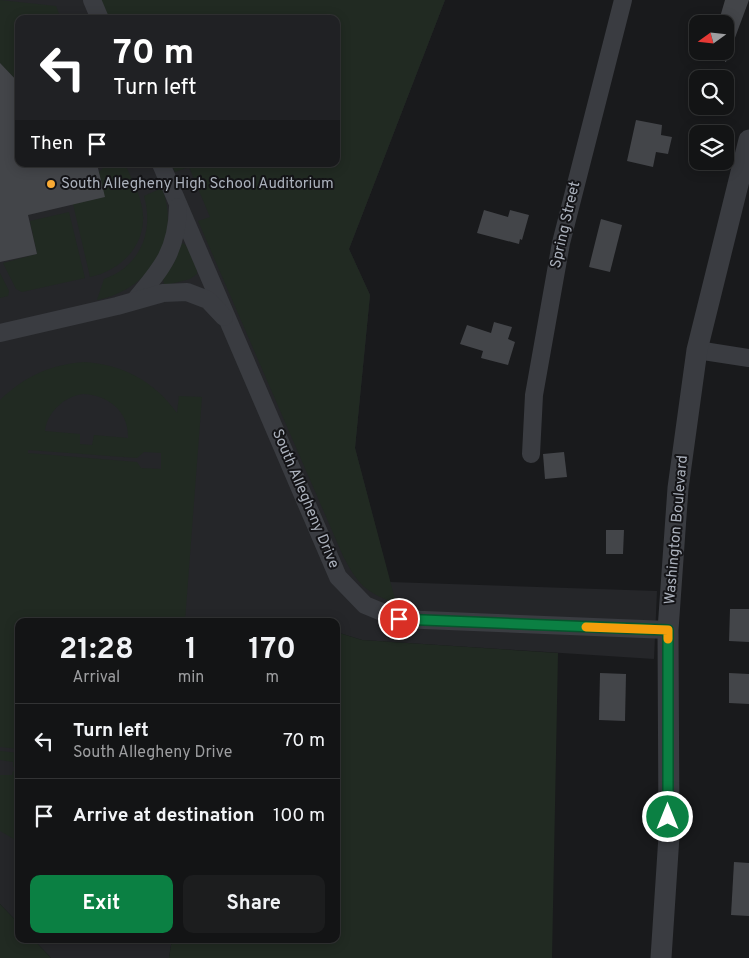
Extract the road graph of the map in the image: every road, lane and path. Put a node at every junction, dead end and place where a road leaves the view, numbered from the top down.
1 (92, 0) edge
2 (623, 0) edge
3 (98, 15) edge
4 (749, 140) edge
5 (162, 167) edge
6 (178, 204) junction
7 (136, 299) junction
8 (231, 324) junction
9 (0, 333) edge
10 (697, 350) junction
11 (749, 358) edge
12 (531, 454) dead end
13 (668, 630) junction
14 (661, 958) edge

1 - 3 street
2 - 12 street, Spring Street
4 - 10 street, Washington Boulevard
5 - 6 street, South Allegheny Drive
6 - 7 street
6 - 8 street, South Allegheny Drive
7 - 8 street, South Allegheny Drive
7 - 9 street, South Allegheny Drive
8 - 13 street, South Allegheny Drive
10 - 11 street
10 - 13 street, Washington Boulevard
13 - 14 street, Washington Boulevard

